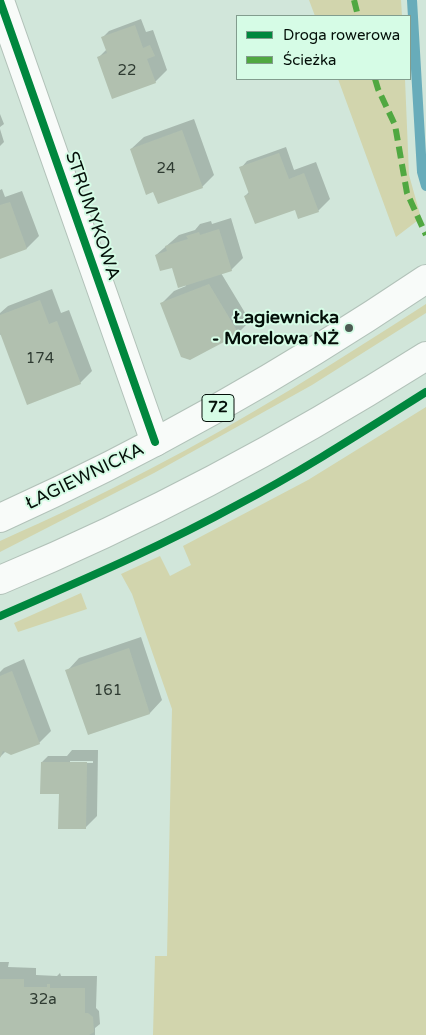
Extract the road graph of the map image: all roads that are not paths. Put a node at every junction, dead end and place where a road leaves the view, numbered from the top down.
1 (0, 1) edge
2 (426, 279) edge
3 (426, 356) edge
4 (155, 442) junction
5 (0, 518) edge
6 (0, 580) edge

1 - 4 main road, STRUMYKOWA
2 - 4 main road, ŁAGIEWNICKA / 72
3 - 6 main road
4 - 5 main road, ŁAGIEWNICKA / 72

